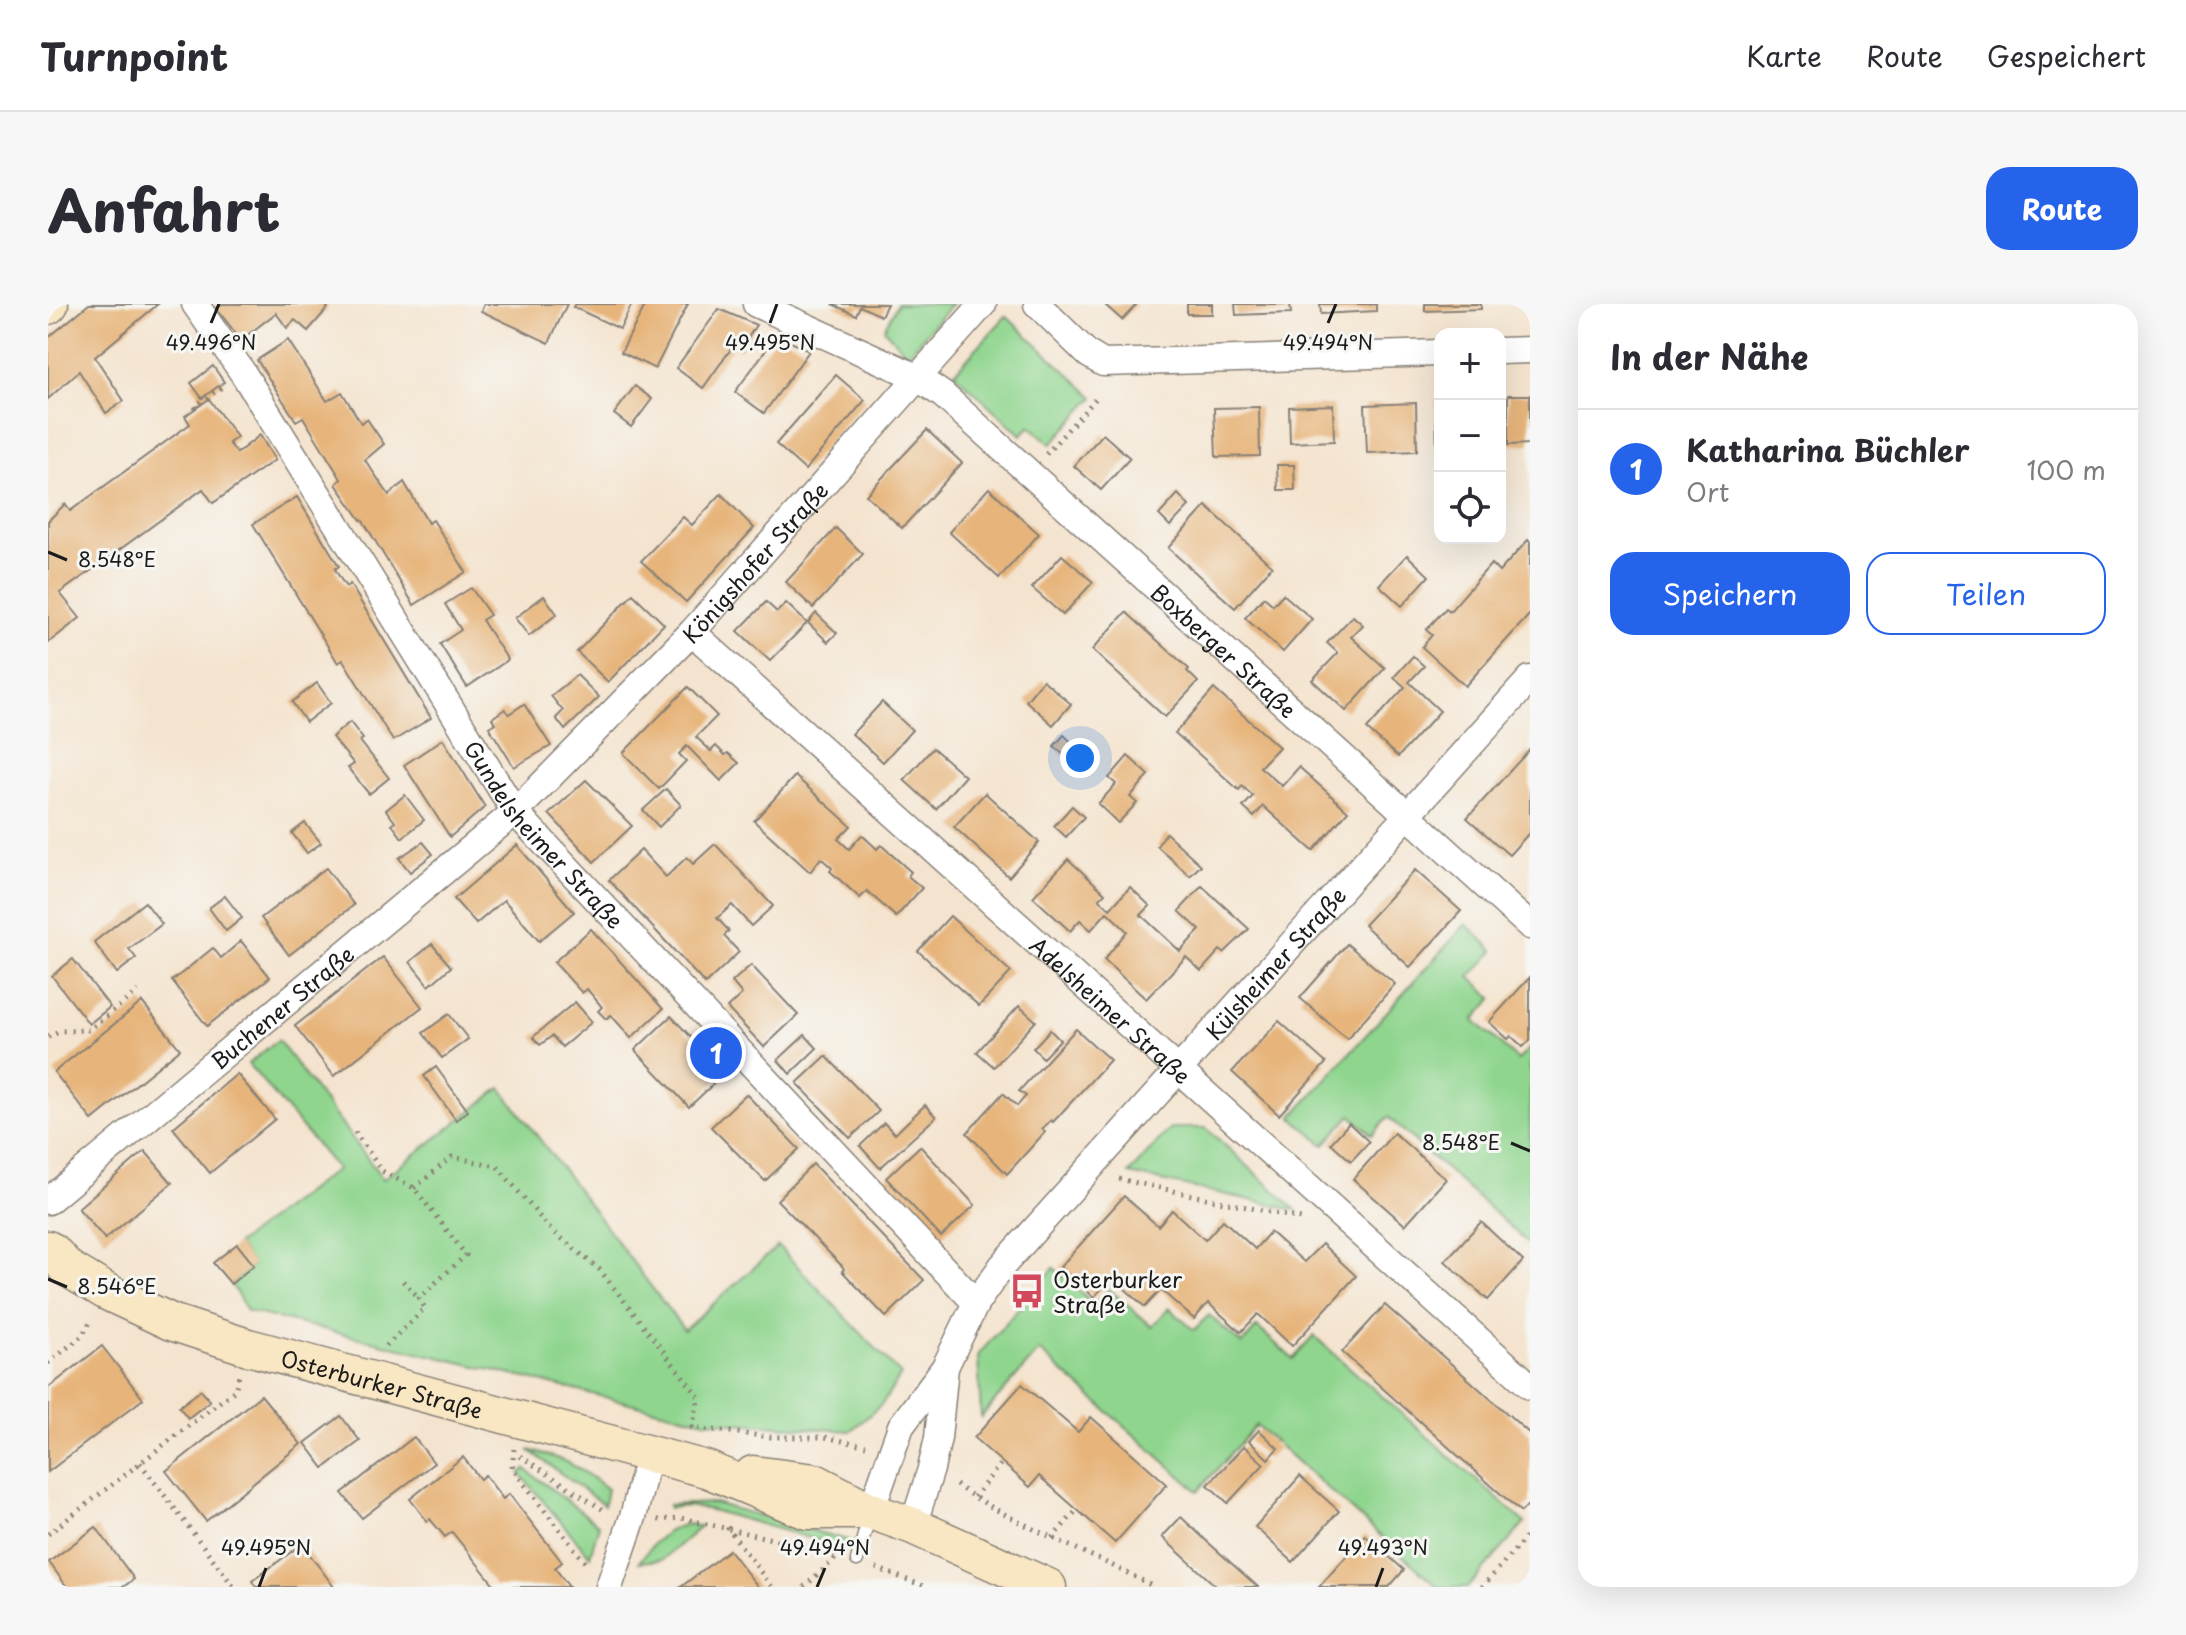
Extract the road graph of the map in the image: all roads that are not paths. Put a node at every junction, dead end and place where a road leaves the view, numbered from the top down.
1 (195, 304) edge
2 (756, 304) edge
3 (983, 304) edge
4 (1037, 304) edge
5 (1530, 350) edge
6 (1506, 351) edge
7 (1434, 353) edge
8 (917, 377) junction
9 (692, 632) junction
10 (1530, 679) edge
11 (515, 812) junction
12 (1407, 816) junction
13 (1530, 926) edge
14 (1177, 1071) junction
15 (48, 1201) edge
16 (54, 1261) edge
17 (976, 1303) junction
18 (945, 1367) junction
19 (1530, 1386) edge
20 (649, 1454) junction
21 (871, 1511) junction
22 (913, 1526) junction
23 (857, 1560) road end
24 (611, 1583) edge
25 (1048, 1587) edge

1 - 11 street, Gundelsheimer Straße
2 - 8 street, Boxberger Straße
3 - 8 street, Königshofer Straße
4 - 7 street
5 - 6 street
8 - 9 street, Königshofer Straße
8 - 12 street, Boxberger Straße
9 - 11 street, Königshofer Straße
9 - 14 street, Adelsheimer Straße
10 - 12 street, Külsheimer Straße
11 - 15 street, Buchener Straße
11 - 17 street, Gundelsheimer Straße
12 - 13 street, Boxberger Straße
12 - 14 street, Külsheimer Straße
14 - 17 street, Külsheimer Straße
14 - 19 street, Adelsheimer Straße
16 - 20 street, Osterburker Straße
17 - 18 street, Külsheimer Straße
18 - 21 street, Külsheimer Straße
18 - 22 street, Külsheimer Straße
20 - 21 street, Osterburker Straße
20 - 24 street
21 - 22 street, Osterburker Straße
21 - 23 lane
22 - 25 street, Osterburker Straße

